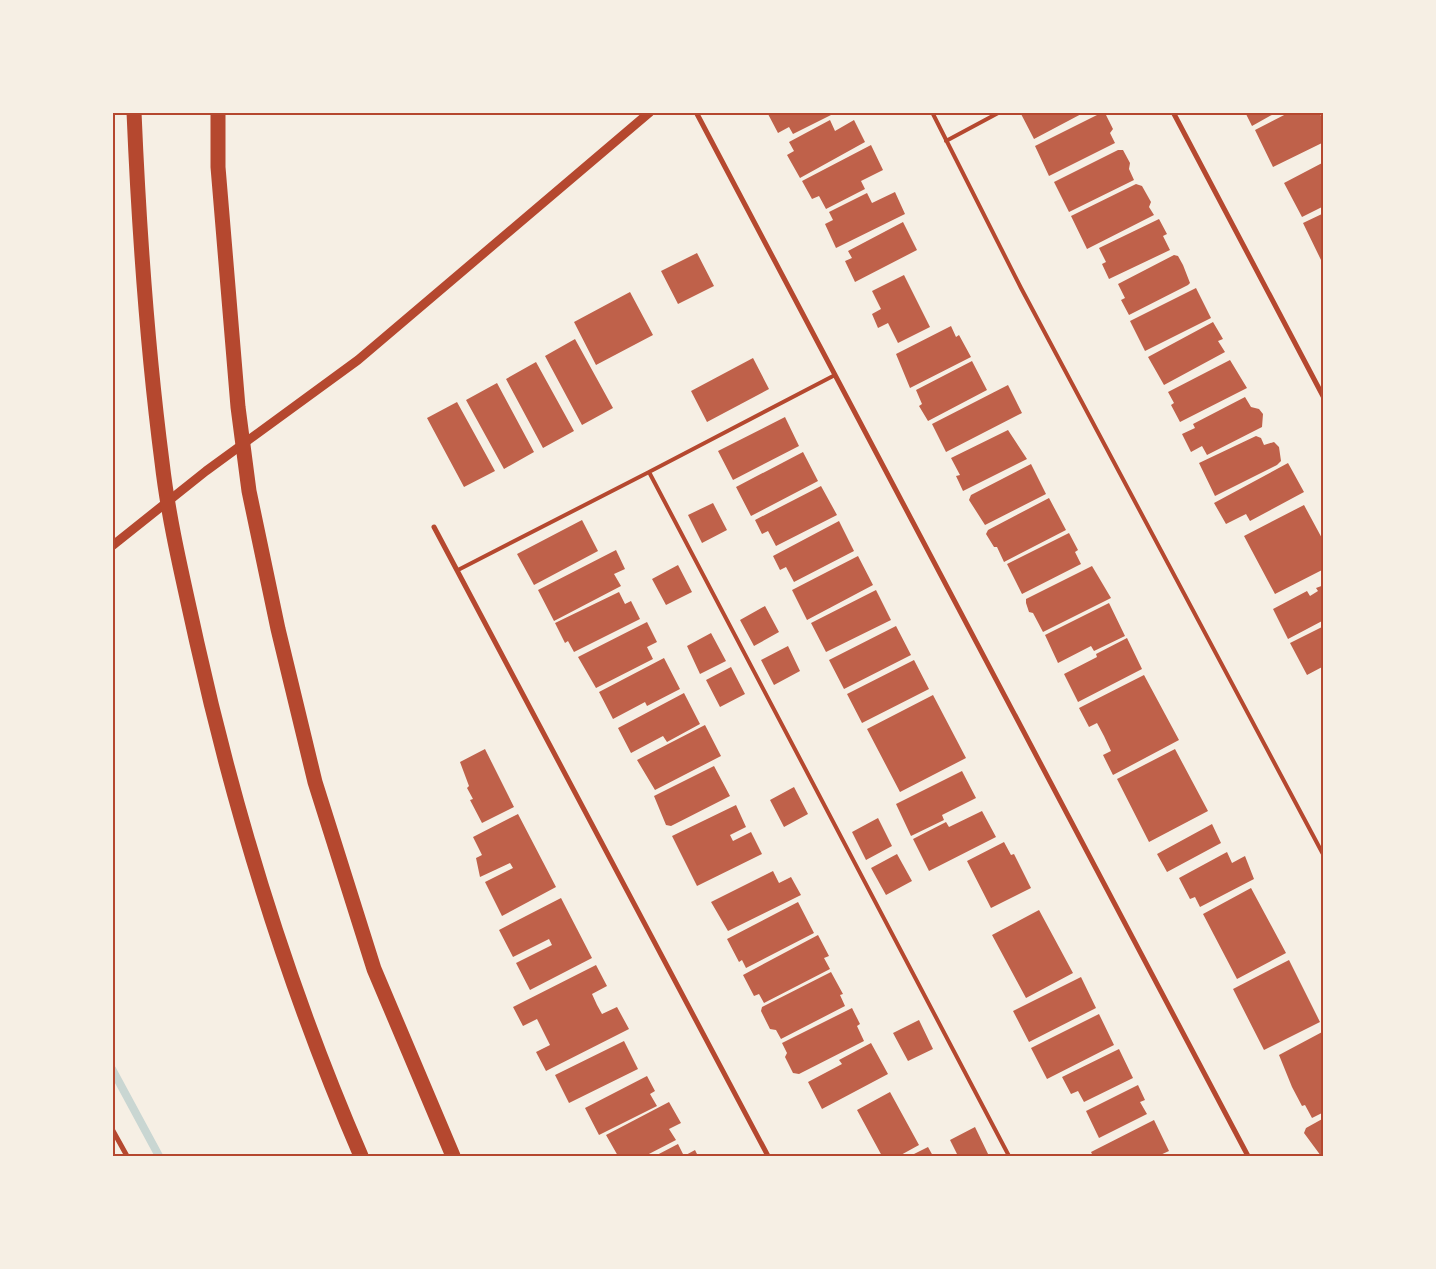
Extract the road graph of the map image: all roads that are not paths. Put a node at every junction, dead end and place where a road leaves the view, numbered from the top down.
1 (134, 112) edge
2 (218, 112) edge
3 (650, 112) edge
4 (696, 112) edge
5 (932, 112) edge
6 (1000, 112) edge
7 (1173, 112) edge
8 (946, 141) junction
9 (836, 375) junction
10 (1324, 398) edge
11 (649, 472) junction
12 (434, 527) dead end
13 (112, 546) edge
14 (458, 570) junction
15 (1324, 856) edge
16 (112, 1129) edge
17 (127, 1156) edge
18 (361, 1156) edge
19 (453, 1156) edge
20 (768, 1156) edge
21 (1009, 1156) edge
22 (1248, 1156) edge

1 - 18 highway
2 - 19 highway
3 - 13 street
4 - 9 street
5 - 8 lane
6 - 8 lane
7 - 10 street
8 - 15 lane
9 - 11 lane
9 - 22 street
11 - 14 lane
11 - 21 lane
12 - 14 street
14 - 20 street
16 - 17 street

